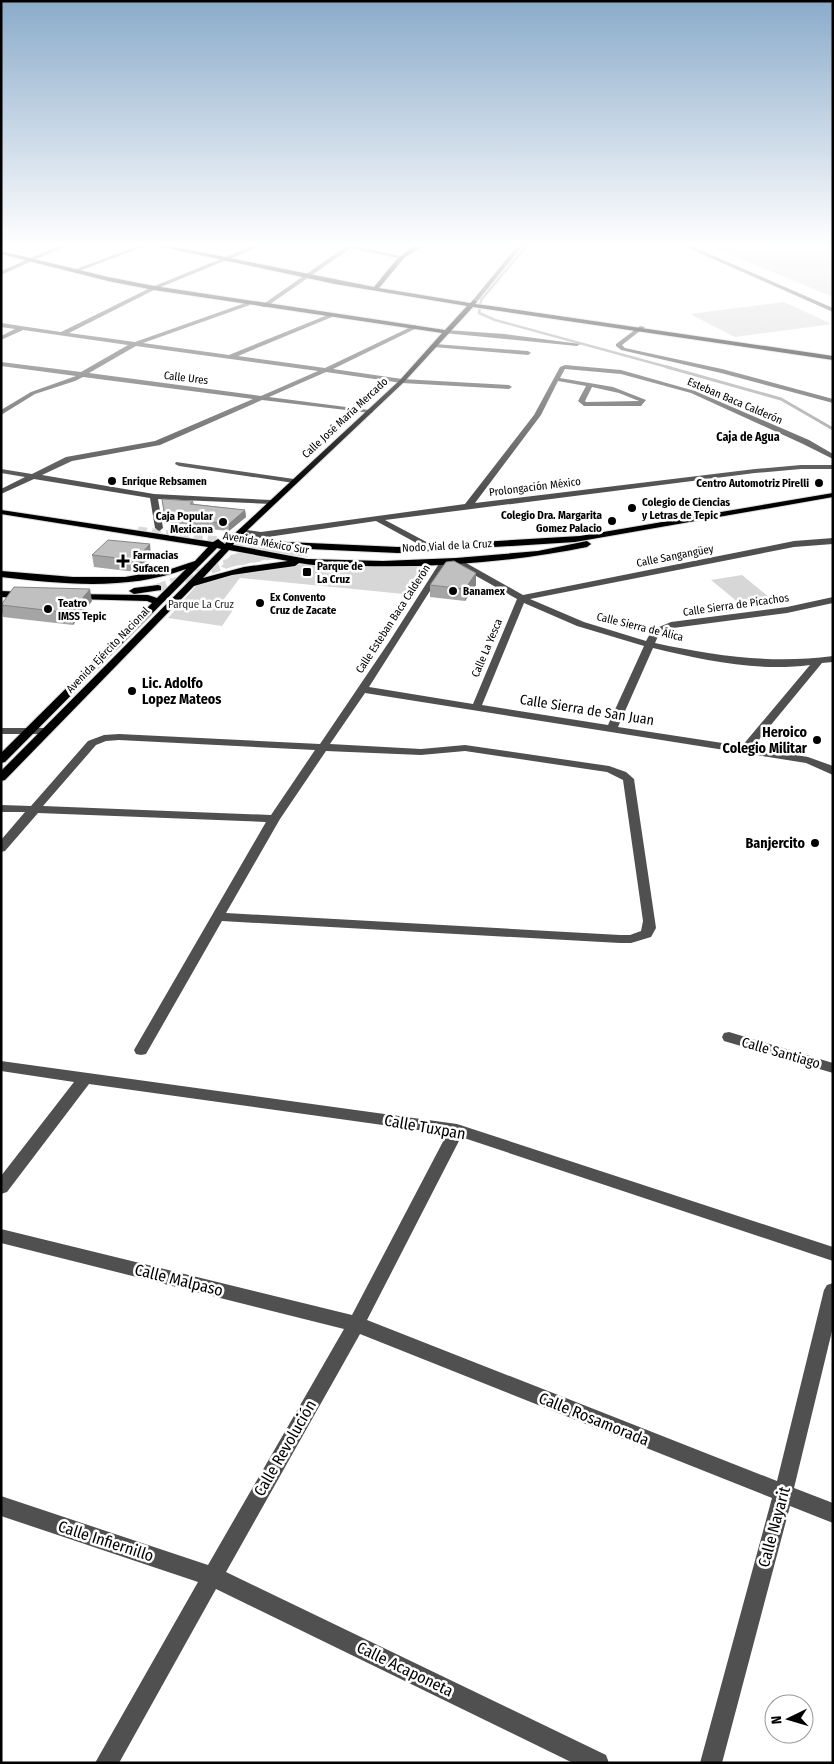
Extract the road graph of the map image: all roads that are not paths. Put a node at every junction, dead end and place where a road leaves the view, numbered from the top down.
1 (3, 325) edge
2 (79, 325) edge
3 (188, 325) edge
4 (307, 325) edge
5 (402, 325) edge
6 (454, 325) edge
7 (623, 325) edge
8 (415, 327) junction
9 (22, 328) junction
10 (641, 328) junction
11 (446, 332) junction
12 (61, 334) junction
13 (1, 338) edge
14 (577, 344) dead end
15 (132, 345) junction
16 (435, 346) junction
17 (528, 353) dead end
18 (833, 356) edge
19 (229, 357) junction
20 (1, 364) edge
21 (326, 370) junction
22 (80, 375) junction
23 (555, 379) junction
24 (402, 381) junction
25 (590, 384) junction
26 (508, 387) dead end
27 (833, 393) edge
28 (264, 398) junction
29 (820, 398) junction
30 (833, 401) edge
31 (369, 412) junction
32 (1, 413) edge
33 (833, 457) edge
34 (179, 464) dead end
35 (833, 467) edge
36 (1, 471) edge
37 (37, 476) junction
38 (294, 481) junction
39 (1, 492) edge
40 (833, 495) edge
41 (154, 496) junction
42 (271, 502) junction
43 (833, 503) edge
44 (468, 506) junction
45 (1, 509) edge
46 (379, 520) junction
47 (159, 528) junction
48 (138, 530) tunnel mouth
49 (229, 540) junction
50 (584, 541) junction
51 (833, 541) edge
52 (433, 549) junction
53 (306, 556) junction
54 (200, 560) junction
55 (445, 561) junction
56 (456, 561) junction
57 (1, 574) edge
58 (1, 580) edge
59 (188, 587) junction
60 (1, 592) edge
61 (34, 594) edge
62 (522, 598) junction
63 (833, 600) edge
64 (158, 602) junction
65 (650, 643) junction
66 (833, 659) edge
67 (818, 662) junction
68 (361, 689) junction
69 (476, 708) junction
70 (612, 728) junction
71 (1, 731) edge
72 (30, 731) junction
73 (47, 731) junction
74 (323, 747) junction
75 (745, 749) junction
76 (1, 760) edge
77 (833, 772) edge
78 (1, 778) edge
79 (1, 808) edge
80 (35, 810) junction
81 (274, 819) junction
82 (1, 848) edge
83 (218, 917) junction
84 (729, 1037) dead end
85 (140, 1050) dead end
86 (1, 1066) edge
87 (833, 1068) edge
88 (86, 1077) junction
89 (456, 1130) junction
90 (1, 1188) edge
91 (1, 1236) edge
92 (833, 1254) edge
93 (833, 1290) edge
94 (356, 1324) junction
95 (783, 1495) junction
96 (1, 1506) edge
97 (833, 1513) edge
98 (211, 1576) junction
99 (106, 1763) edge
100 (598, 1763) edge
101 (710, 1763) edge

1 - 9 street
2 - 12 street
3 - 15 street
4 - 19 street
5 - 8 main road
6 - 11 main road, Calle José María Mercado
7 - 10 main road
8 - 11 main road
8 - 21 street
9 - 12 street
9 - 13 street
10 - 18 main road
10 - 29 street
11 - 14 street
11 - 16 main road, Calle José María Mercado
12 - 15 street
15 - 19 street
15 - 22 street
16 - 17 street
16 - 24 main road, Calle José María Mercado
19 - 21 street
20 - 22 street, Calle Ures
21 - 24 street
21 - 28 street
22 - 28 street, Calle Ures
22 - 32 street
23 - 25 street
23 - 33 street, Esteban Baca Calderón
23 - 44 street
24 - 26 street
24 - 31 main road, Calle José María Mercado
25 - 25 street
27 - 29 street
28 - 31 street, Calle Ures
28 - 37 street
29 - 30 street
31 - 38 main road, Calle José María Mercado
34 - 38 street
35 - 44 street, Prolongación México
36 - 37 street
37 - 39 street
37 - 41 street
38 - 42 main road, Calle José María Mercado
40 - 50 main road
41 - 42 street
41 - 47 street
42 - 49 main road, Calle José María Mercado
43 - 50 main road
44 - 46 street, Prolongación México
45 - 47 main road, Avenida México Sur
45 - 48 main road
45 - 49 main road, Avenida México Sur
46 - 49 street, Prolongación México
46 - 52 street
47 - 49 main road, Avenida México Sur
49 - 52 main road, Avenida México Sur
49 - 53 main road, Avenida México Sur
49 - 54 main road, Avenida Ejército Nacional
49 - 59 main road, Avenida Ejército Nacional
50 - 52 main road, Avenida México Sur
50 - 53 main road, Nodo Vial de la Cruz
50 - 56 main road, Avenida México Sur
51 - 62 street, Calle Sangangüey
53 - 55 main road, Avenida México Sur
53 - 59 main road
54 - 57 main road
54 - 64 main road, Avenida Ejército Nacional
55 - 56 main road, Avenida México Sur
55 - 68 street, Calle Esteban Baca Calderón
56 - 62 street, Calle Sierra de Álica
58 - 64 main road
59 - 73 main road, Avenida Ejército Nacional
60 - 61 main road
62 - 65 street, Calle Sierra de Álica
62 - 69 street, Calle La Yesca
63 - 65 street, Calle Sierra de Picachos
64 - 72 main road, Avenida Ejército Nacional
65 - 67 street, Calle Sierra de Álica
65 - 70 street
66 - 67 street, Calle Sierra de Álica
67 - 75 street
68 - 69 street, Calle Sierra de San Juan
68 - 74 street, Calle Esteban Baca Calderón
69 - 70 street, Calle Sierra de San Juan
70 - 75 street, Calle Sierra de San Juan
71 - 72 street
72 - 73 street
72 - 76 main road, Avenida Ejército Nacional
73 - 78 main road, Avenida Ejército Nacional
74 - 80 street
74 - 81 street, Calle Esteban Baca Calderón
74 - 83 street
75 - 77 street, Calle Sierra de San Juan
79 - 80 street
80 - 81 street
80 - 82 street
81 - 83 street, Calle Esteban Baca Calderón
83 - 85 street, Calle Esteban Baca Calderón
84 - 87 street, Calle Santiago
86 - 88 street, Calle Tuxpan
88 - 89 street, Calle Tuxpan
88 - 90 street
89 - 92 street, Calle Tuxpan
89 - 94 street, Calle Revolución
91 - 94 street, Calle Malpaso
93 - 95 street, Calle Nayarit
94 - 95 street, Calle Rosamorada
94 - 98 street, Calle Revolución
95 - 97 street, Calle Rosamorada
95 - 101 street, Calle Nayarit
96 - 98 street, Calle Infiernillo
98 - 99 street, Calle Revolución
98 - 100 street, Calle Acaponeta

